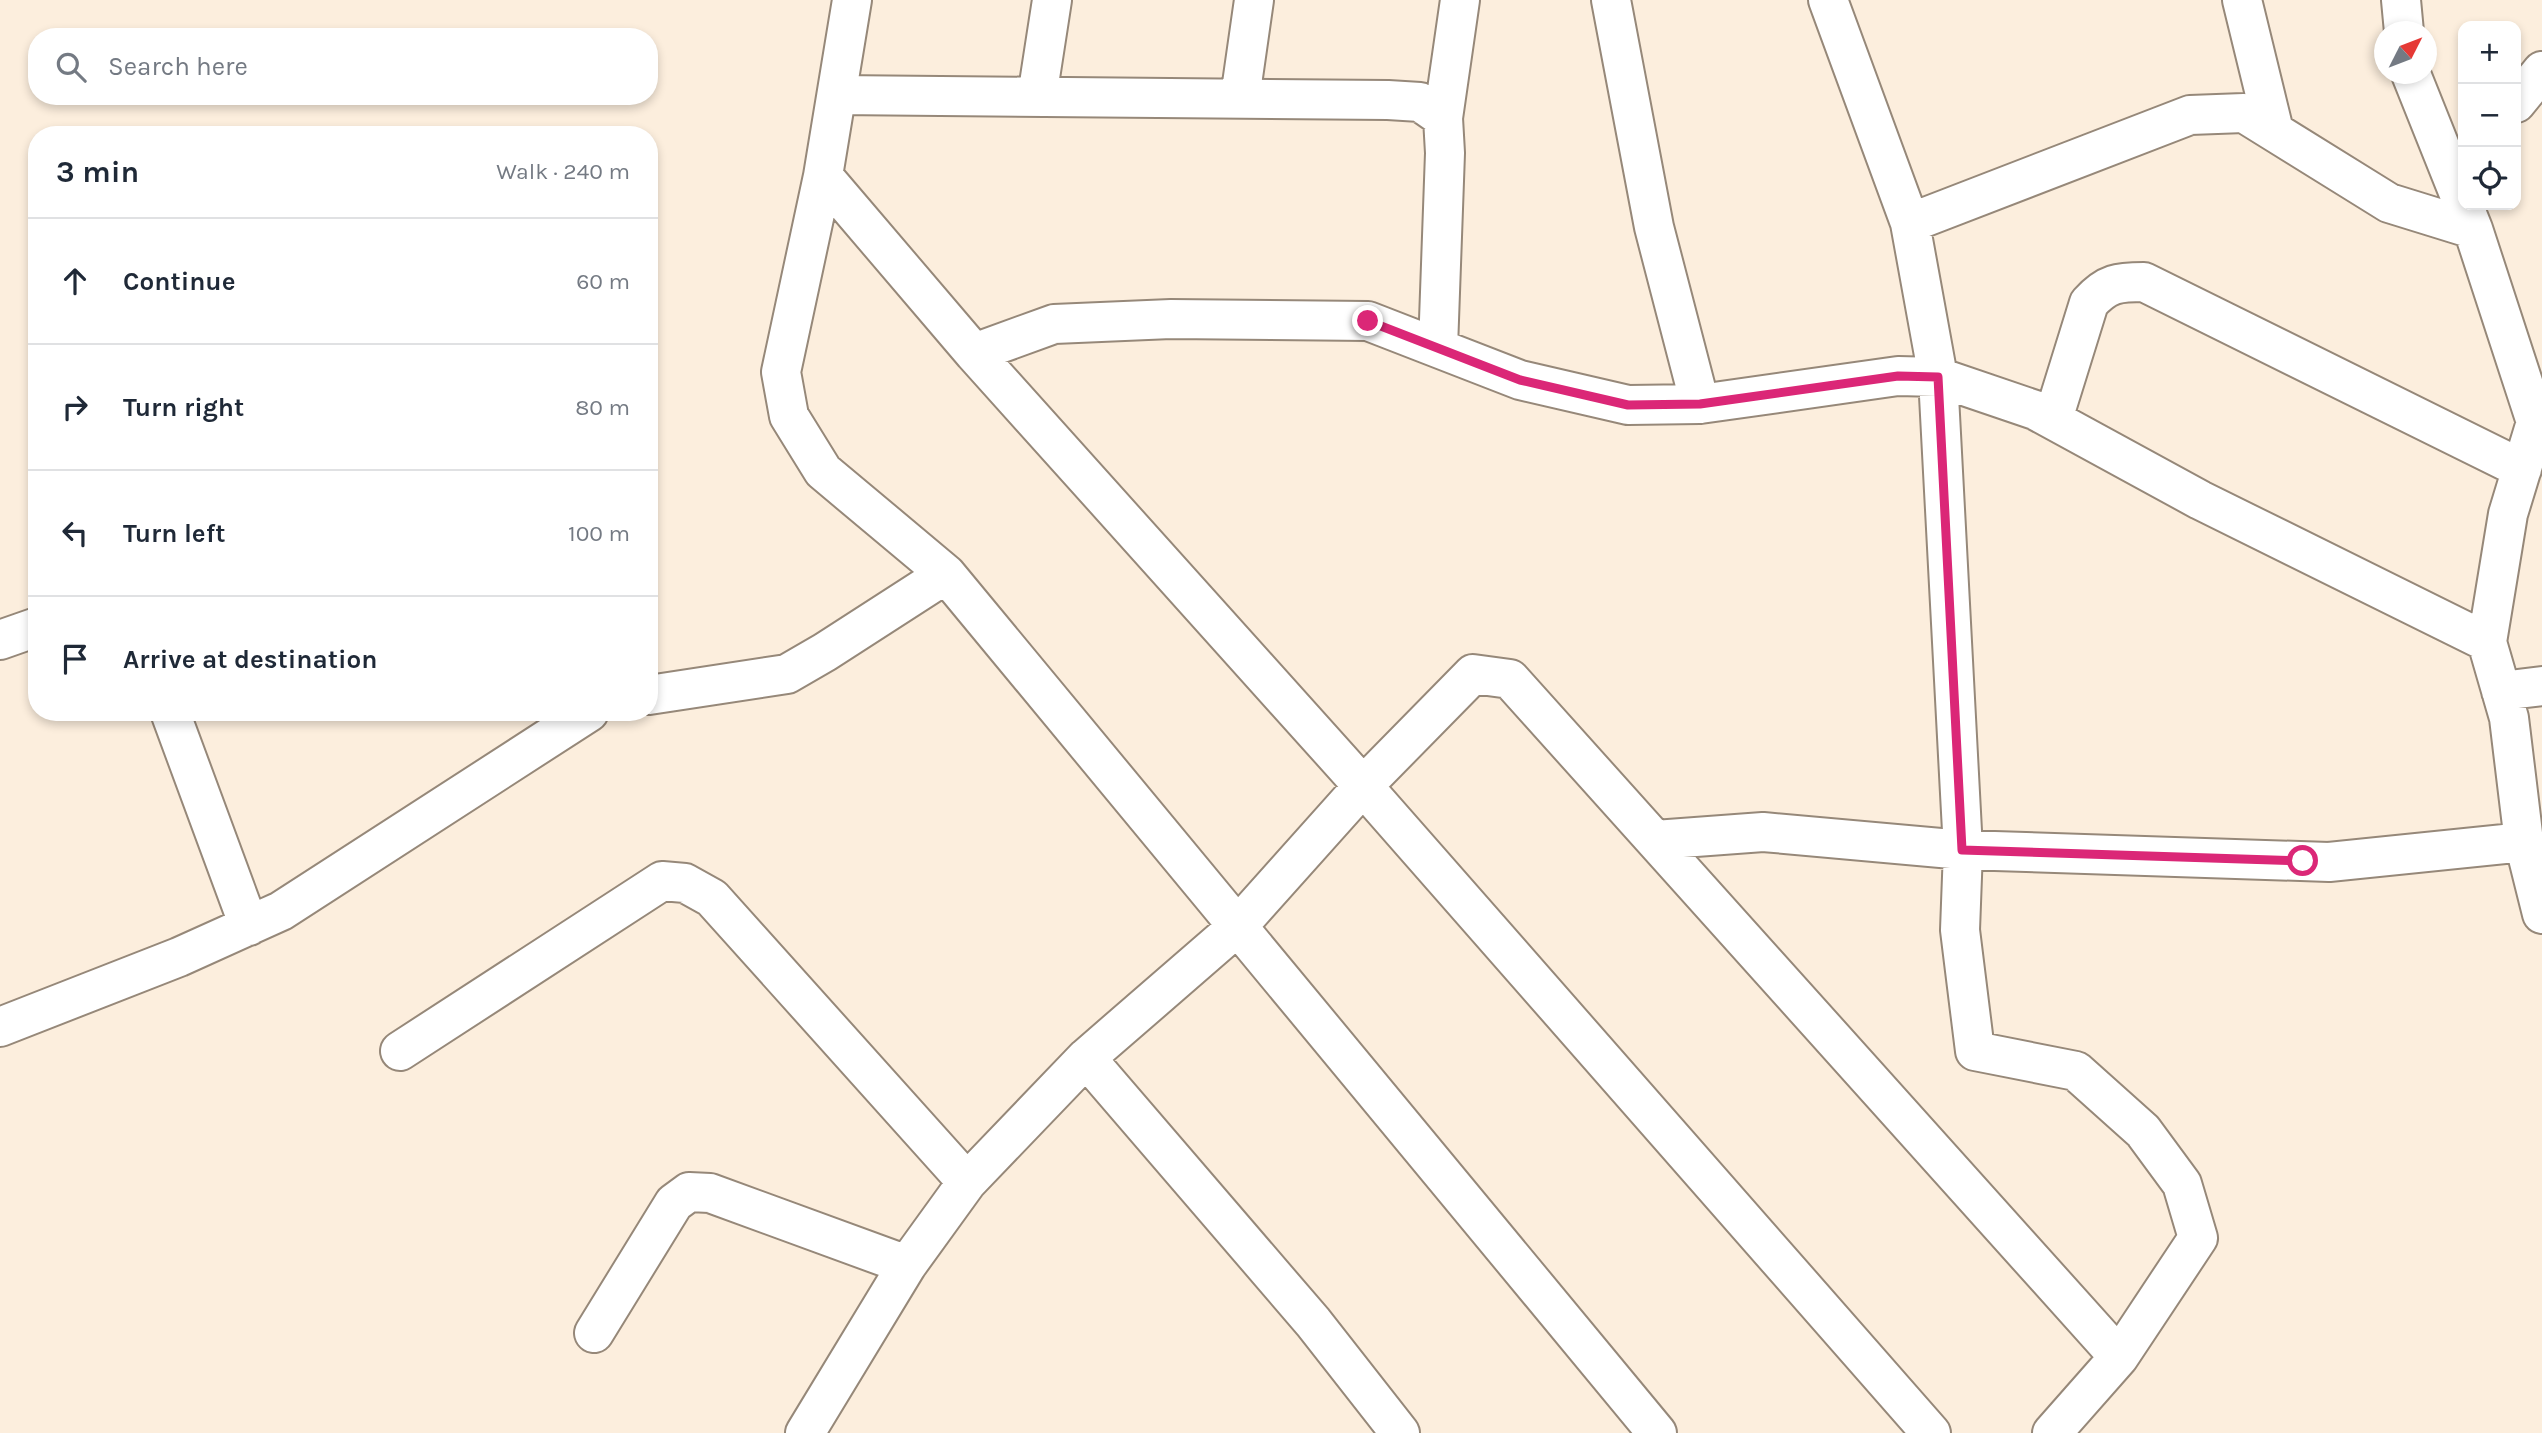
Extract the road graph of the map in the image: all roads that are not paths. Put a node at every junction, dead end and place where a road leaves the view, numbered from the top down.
1 (852, 0) edge
2 (1052, 0) edge
3 (1254, 0) edge
4 (1460, 0) edge
5 (1611, 0) edge
6 (1828, 0) edge
7 (2242, 0) edge
8 (2401, 0) edge
9 (2403, 21) edge
10 (2542, 71) edge
11 (2416, 84) edge
12 (837, 95) junction
13 (1037, 97) junction
14 (2521, 97) edge
15 (1240, 99) junction
16 (1443, 118) junction
17 (2274, 131) junction
18 (2458, 174) edge
19 (824, 176) junction
20 (2468, 210) edge
21 (1910, 223) junction
22 (2473, 229) junction
23 (1438, 348) junction
24 (974, 353) junction
25 (1938, 377) junction
26 (1700, 404) junction
27 (2053, 419) junction
28 (2522, 469) junction
29 (2525, 512) edge
30 (946, 574) junction
31 (28, 630) edge
32 (0, 640) edge
33 (2487, 642) junction
34 (2542, 685) edge
35 (2501, 691) junction
36 (658, 694) edge
37 (173, 721) edge
38 (575, 721) edge
39 (1363, 786) junction
40 (1655, 840) junction
41 (2524, 842) junction
42 (1962, 850) junction
43 (2539, 893) edge
44 (249, 926) junction
45 (1237, 927) junction
46 (0, 1027) edge
47 (400, 1051) dead end
48 (1086, 1058) junction
49 (967, 1182) junction
50 (907, 1265) junction
51 (594, 1333) dead end
52 (2119, 1357) junction
53 (805, 1433) edge
54 (1400, 1433) edge
55 (1657, 1433) edge
56 (1931, 1433) edge
57 (2052, 1433) edge

1 - 12 street
2 - 13 street
3 - 15 street
4 - 16 street
5 - 26 street
6 - 21 street
7 - 17 street
8 - 9 street
10 - 14 street
11 - 18 street
12 - 13 street
12 - 19 street
13 - 15 street
15 - 16 street
16 - 23 street
17 - 21 street
17 - 22 street
19 - 24 street
19 - 30 street
20 - 22 street
21 - 25 street
22 - 28 street
23 - 24 street
23 - 26 street
24 - 39 street
25 - 26 street
25 - 27 street
25 - 42 street
27 - 28 street
27 - 33 street
28 - 29 street
29 - 33 street
30 - 36 street
30 - 45 street
31 - 32 street
33 - 35 street
34 - 35 street
35 - 41 street
37 - 44 street
38 - 44 street
39 - 40 street
39 - 45 street
39 - 56 street
40 - 42 street
40 - 52 street
41 - 42 street
41 - 43 street
42 - 52 street
44 - 46 street
45 - 48 street
45 - 55 street
47 - 49 street
48 - 49 street
48 - 54 street
49 - 50 street
50 - 51 street
50 - 53 street
52 - 57 street

